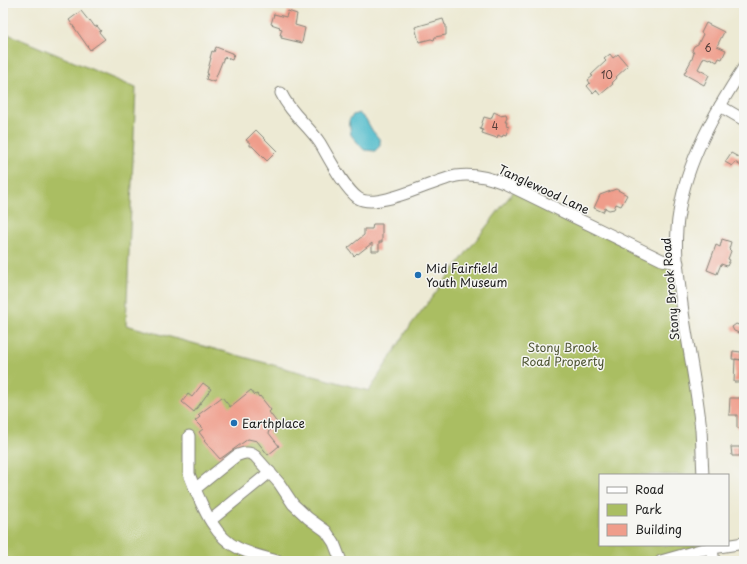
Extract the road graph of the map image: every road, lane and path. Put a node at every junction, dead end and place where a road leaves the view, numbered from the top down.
1 (744, 67) edge
2 (282, 93) dead end
3 (720, 106) junction
4 (744, 120) edge
5 (678, 263) junction
6 (189, 436) dead end
7 (270, 472) junction
8 (703, 474) edge
9 (195, 488) junction
10 (211, 520) junction
11 (744, 543) edge
12 (729, 544) edge
13 (711, 546) edge
14 (277, 561) edge
15 (342, 561) edge
16 (661, 561) edge
17 (714, 561) edge

1 - 3 street, Stony Brook Road
2 - 5 street, Tanglewood Lane
3 - 4 street
3 - 5 street, Stony Brook Road
5 - 8 street, Stony Brook Road
6 - 9 street
7 - 9 street
7 - 10 street
7 - 15 street
9 - 10 street
10 - 14 street
11 - 12 street
13 - 16 street
13 - 17 street

